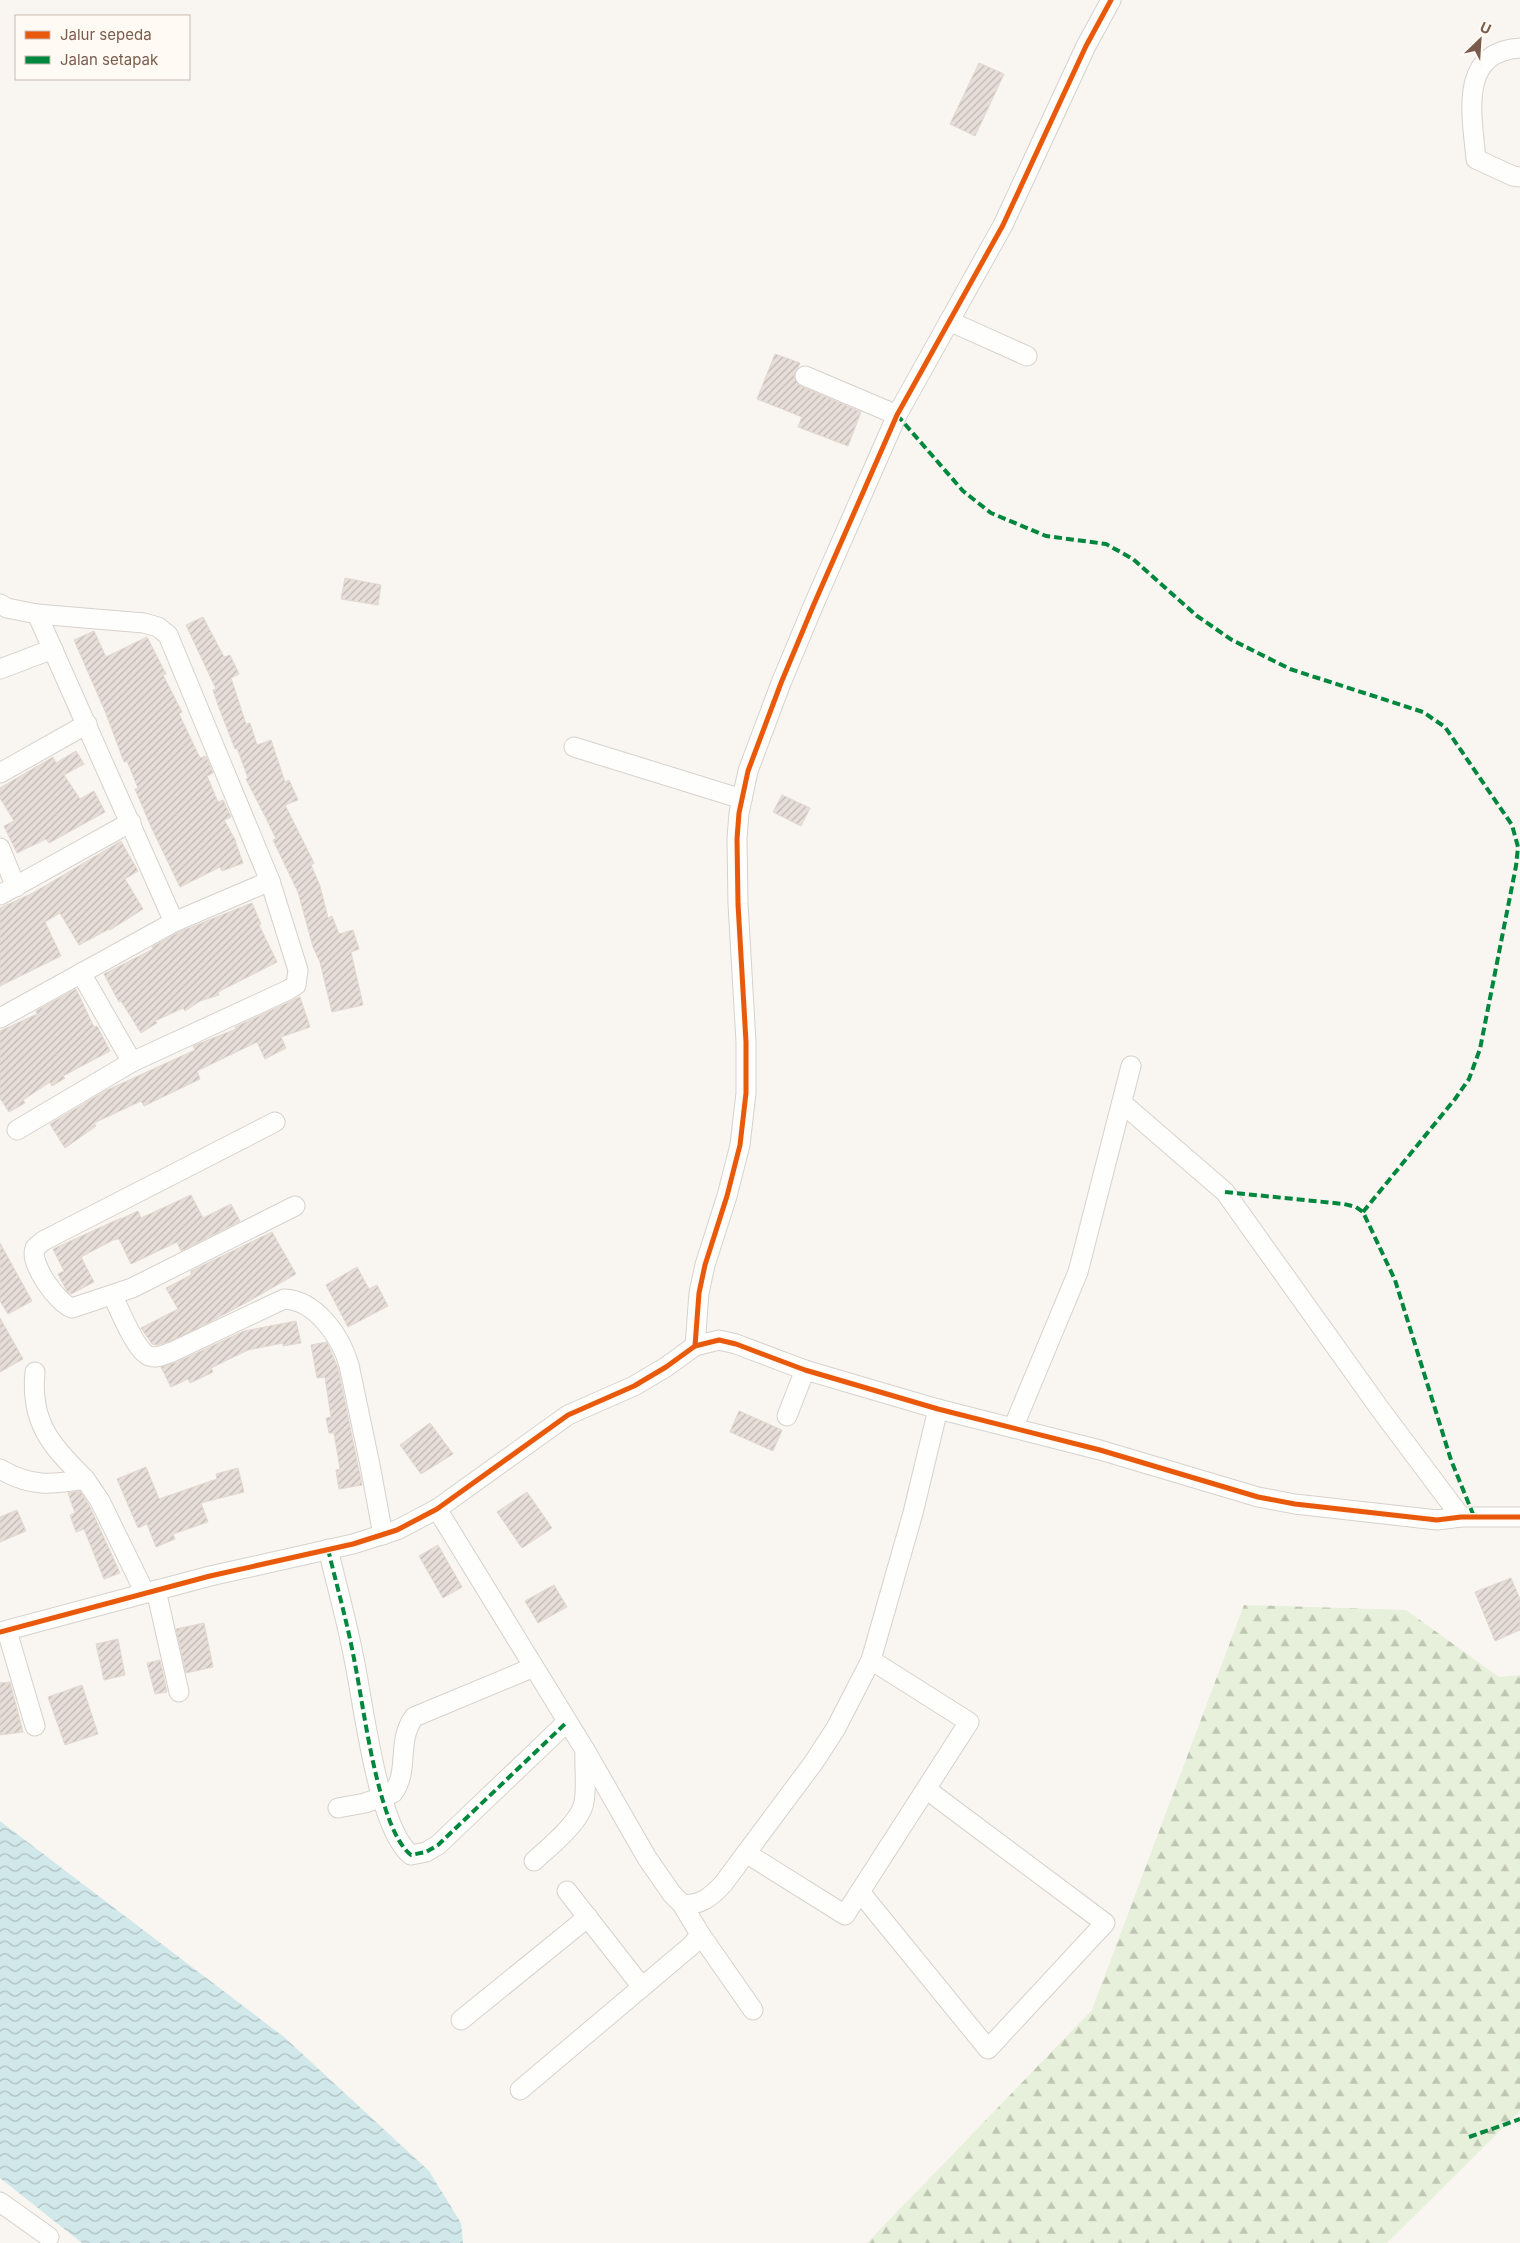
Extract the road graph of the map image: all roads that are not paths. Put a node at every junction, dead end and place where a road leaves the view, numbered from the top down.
1 (1111, 0) edge
2 (1520, 48) edge
3 (1520, 177) edge
4 (949, 321) junction
5 (1027, 356) dead end
6 (804, 376) dead end
7 (897, 415) junction
8 (0, 604) edge
9 (37, 614) junction
10 (53, 649) junction
11 (0, 669) edge
12 (87, 724) junction
13 (574, 747) dead end
14 (0, 773) edge
15 (742, 799) junction
16 (131, 822) junction
17 (0, 848) edge
18 (270, 881) junction
19 (8, 891) edge
20 (174, 922) junction
21 (81, 973) junction
22 (0, 1018) edge
23 (132, 1062) junction
24 (1131, 1066) dead end
25 (1122, 1103) junction
26 (275, 1122) dead end
27 (17, 1130) dead end
28 (295, 1206) dead end
29 (113, 1296) junction
30 (695, 1346) junction
31 (805, 1370) junction
32 (35, 1372) dead end
33 (938, 1409) junction
34 (787, 1416) dead end
35 (1013, 1428) junction
36 (0, 1469) edge
37 (85, 1479) junction
38 (437, 1509) junction
39 (1520, 1517) edge
40 (1461, 1518) junction
41 (382, 1535) junction
42 (328, 1549) junction
43 (150, 1591) junction
44 (3, 1631) edge
45 (871, 1660) junction
46 (534, 1667) junction
47 (179, 1692) dead end
48 (567, 1722) junction
49 (35, 1726) dead end
50 (585, 1750) junction
51 (926, 1789) junction
52 (383, 1798) junction
53 (338, 1808) dead end
54 (746, 1853) junction
55 (534, 1862) dead end
56 (567, 1891) dead end
57 (860, 1892) junction
58 (682, 1904) junction
59 (588, 1917) junction
60 (700, 1934) junction
61 (642, 1987) junction
62 (753, 2010) dead end
63 (461, 2020) dead end
64 (520, 2090) dead end
65 (0, 2202) edge
66 (49, 2237) dead end

1 - 4 street
2 - 3 street
4 - 5 street
4 - 7 street
6 - 7 street
7 - 15 street
8 - 9 street
9 - 10 street
9 - 18 street
10 - 11 street
10 - 12 street
12 - 14 street
12 - 16 street
13 - 15 street
15 - 30 street
16 - 19 street
16 - 20 street
17 - 19 street
18 - 20 street
18 - 23 street
20 - 21 street
21 - 22 street
21 - 23 street
23 - 27 street
24 - 25 street
25 - 35 street
25 - 40 street
26 - 29 street
28 - 29 street
29 - 41 street
30 - 31 street
30 - 38 street
31 - 33 street
31 - 34 street
32 - 37 street
33 - 35 street
33 - 45 street
35 - 40 street
36 - 37 street
37 - 43 street
38 - 41 street
38 - 46 street
39 - 40 street
41 - 42 street
42 - 43 street
42 - 52 street
43 - 44 street
43 - 47 street
44 - 49 street
45 - 51 street
45 - 54 street
46 - 48 street
46 - 52 street
48 - 50 street
48 - 52 street
50 - 55 street
50 - 58 street
51 - 57 street
51 - 57 street
52 - 53 street
54 - 57 street
54 - 58 street
56 - 59 street
58 - 60 street
59 - 61 street
59 - 63 street
60 - 61 street
60 - 62 street
61 - 64 street
65 - 66 street

